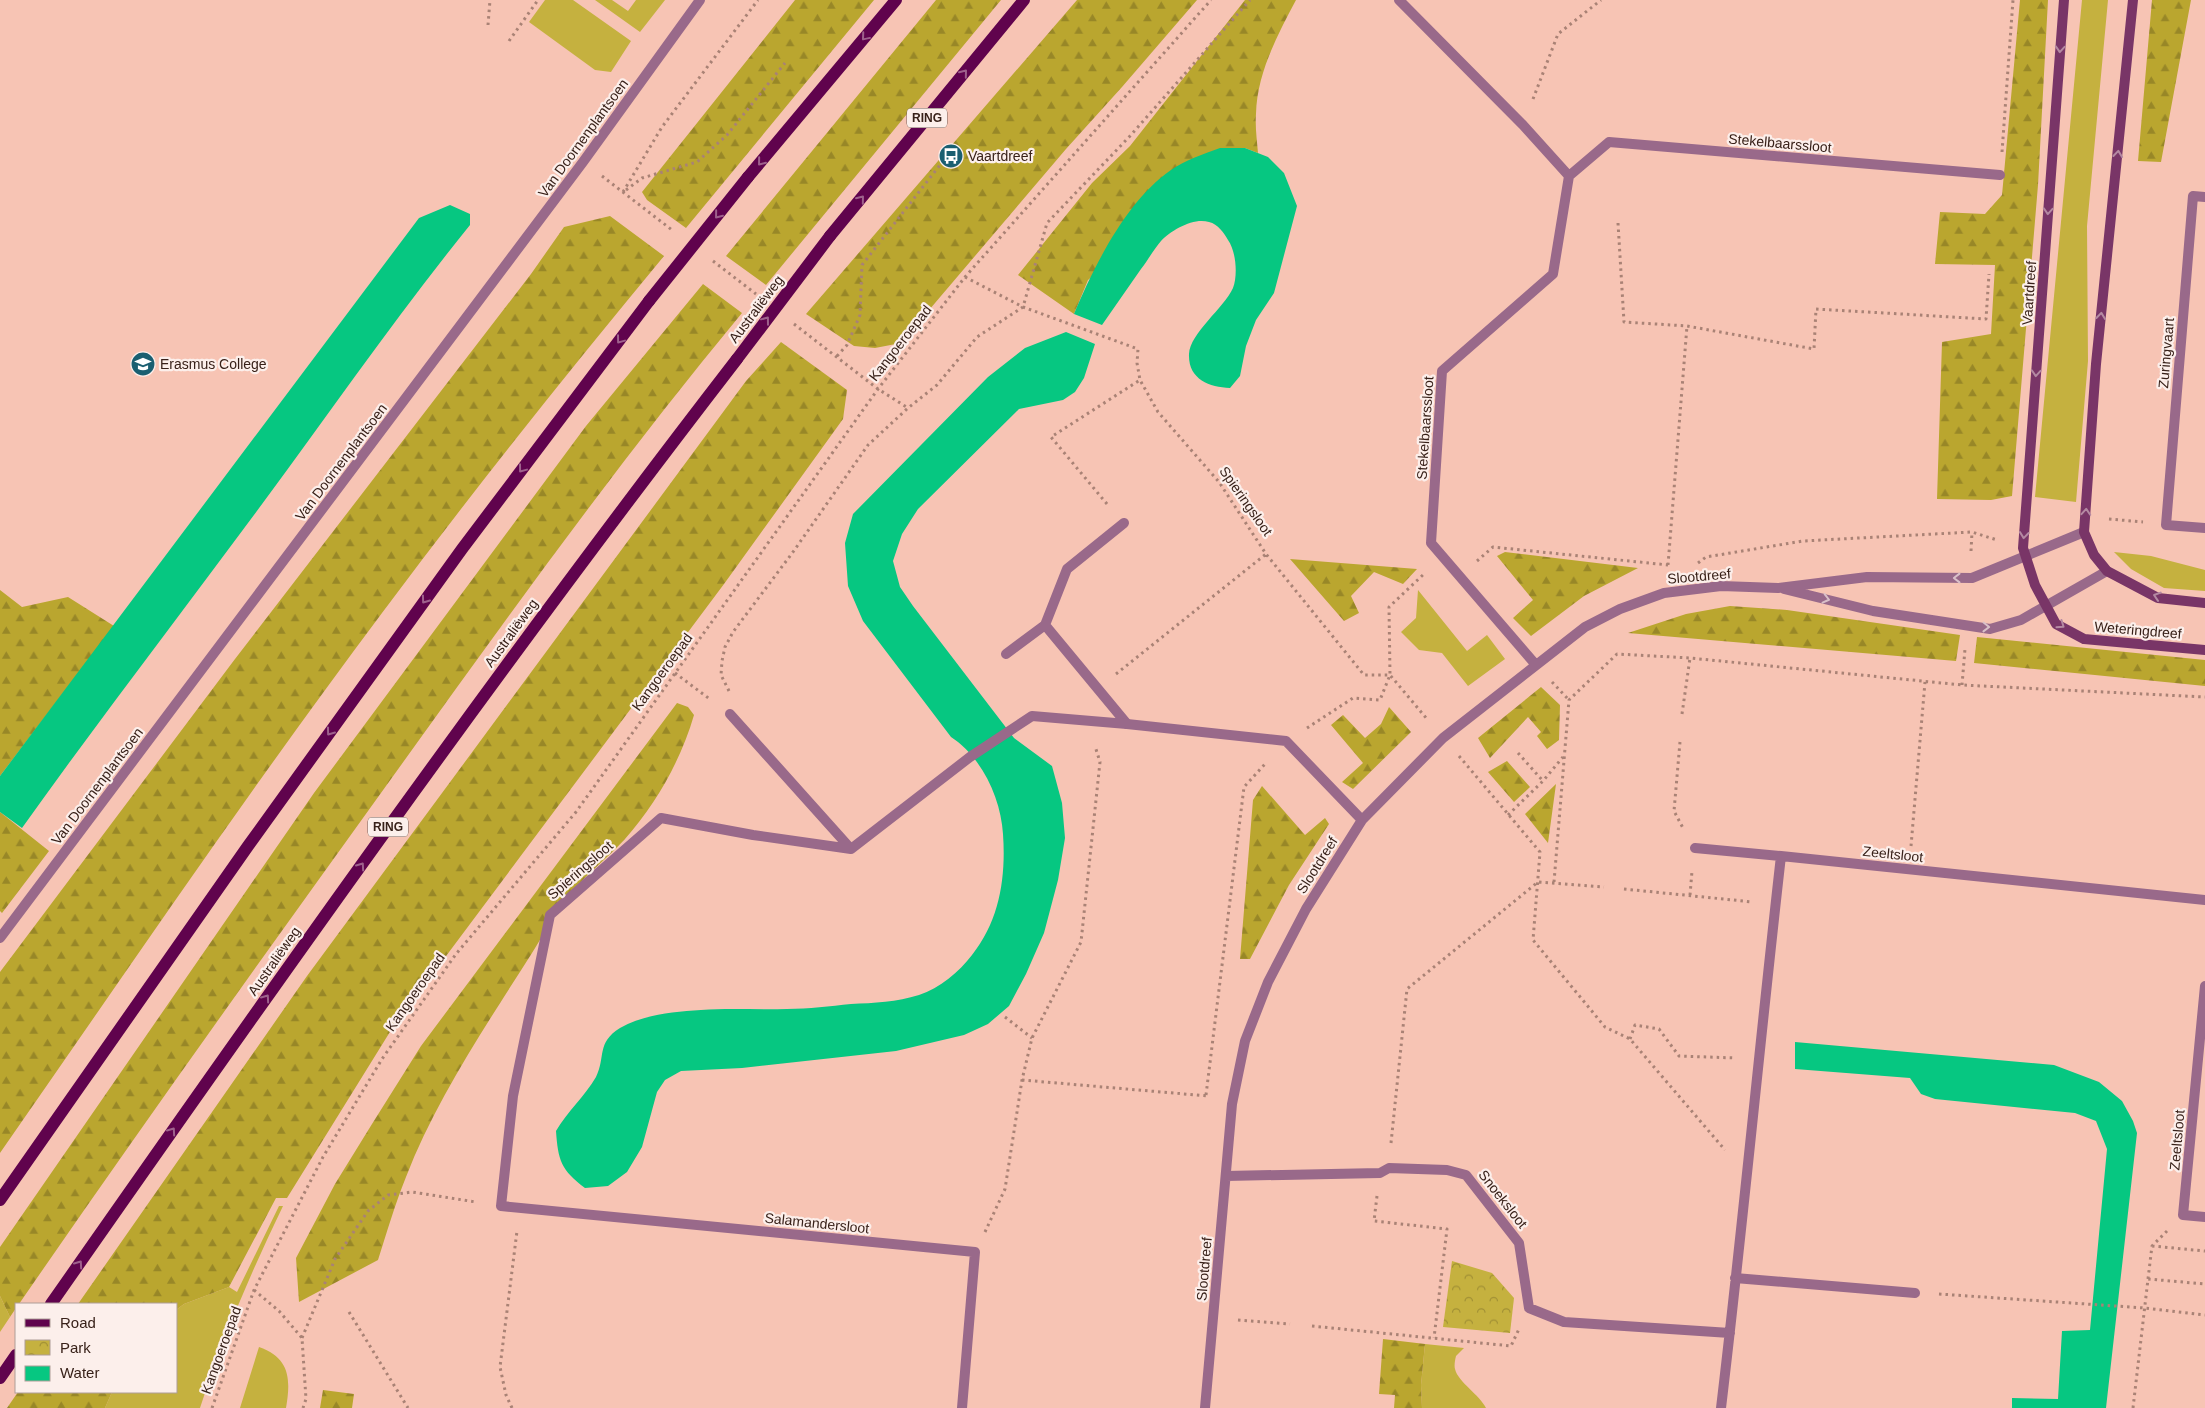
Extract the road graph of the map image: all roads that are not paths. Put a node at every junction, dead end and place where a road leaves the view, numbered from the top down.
1 (700, 0) edge
2 (896, 0) edge
3 (1024, 0) edge
4 (1400, 0) edge
5 (2064, 0) edge
6 (2133, 0) edge
7 (2000, 175) road end
8 (1569, 176) junction
9 (2205, 197) edge
10 (1124, 523) road end
11 (2205, 528) edge
12 (2084, 532) junction
13 (2024, 552) junction
14 (2108, 571) junction
15 (2035, 585) joint
16 (1778, 588) junction
17 (2205, 603) edge
18 (2047, 607) junction
19 (1045, 625) junction
20 (2205, 650) edge
21 (1006, 654) dead end
22 (1536, 665) junction
23 (730, 714) road end
24 (1127, 724) junction
25 (1362, 820) junction
26 (1695, 848) road end
27 (851, 849) junction
28 (1781, 856) junction
29 (2205, 900) edge
30 (0, 938) edge
31 (2205, 986) edge
32 (1226, 1176) junction
33 (0, 1200) edge
34 (501, 1206) joint
35 (2205, 1217) edge
36 (1735, 1278) junction
37 (1915, 1293) road end
38 (53, 1303) edge
39 (1730, 1333) junction
40 (15, 1356) edge
41 (0, 1378) edge
42 (962, 1408) edge
43 (1205, 1408) edge
44 (1721, 1408) edge

1 - 30 street, Van Doornenplantsoen
2 -> 33 main road, bridge
38 -> 3 main road, Australiëweg / RING, bridge
4 - 8 street
5 -> 13 street, Vaartdreef
12 -> 6 street
7 - 8 street, Stekelbaarssloot
8 - 22 street, Stekelbaarssloot
9 - 11 street, Zuringvaart
10 - 19 street
12 - 13 street, Slootdreef
12 - 14 street
13 - 15 street, Vaartdreef
13 -> 16 street, Slootdreef
17 -> 14 street
14 - 18 street, Slootdreef
15 - 18 street, Weteringdreef
16 -> 18 street, Slootdreef
16 - 22 street, Slootdreef
18 -> 20 street, Weteringdreef
19 - 21 street
19 - 24 street
22 - 25 street, Slootdreef
23 - 27 street
24 - 25 street
24 - 27 street
25 - 32 street, Slootdreef
26 - 28 street, Zeeltsloot
27 - 34 street, Spieringsloot
28 - 29 street, Zeeltsloot
28 - 36 street
31 - 35 street, Zeeltsloot
32 - 39 street, Snoeksloot
32 - 43 street, Slootdreef
34 - 42 street, Salamandersloot
36 - 37 street
36 - 39 street
39 - 44 street
40 - 41 main road

